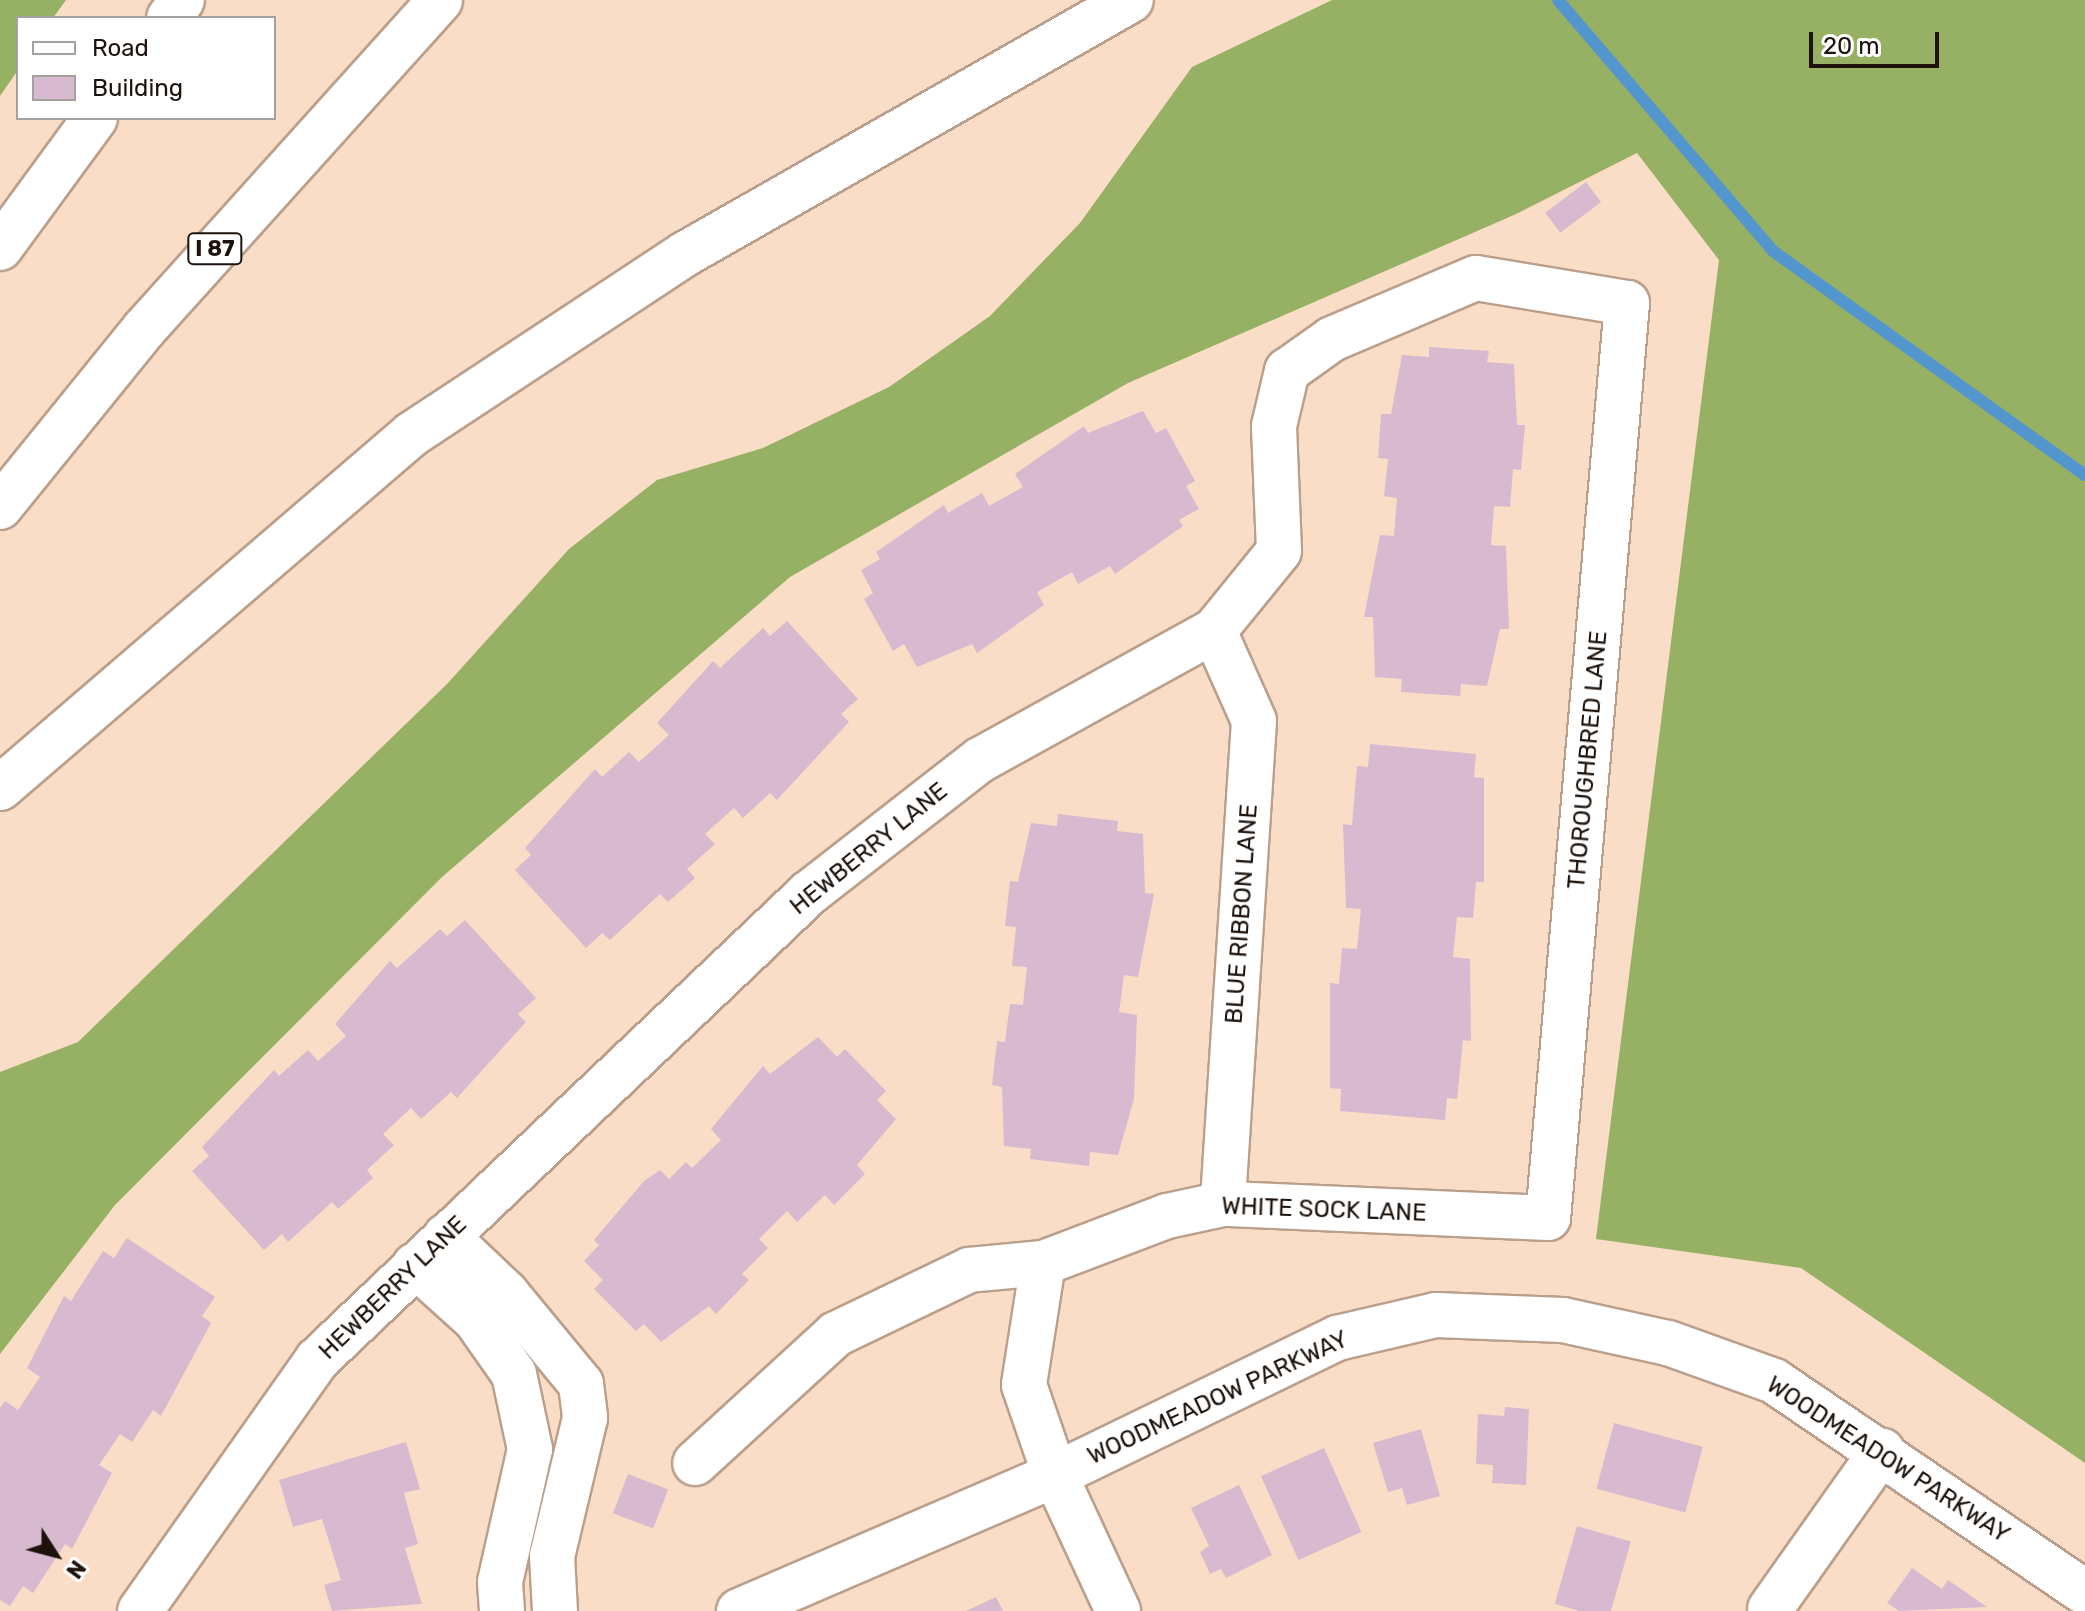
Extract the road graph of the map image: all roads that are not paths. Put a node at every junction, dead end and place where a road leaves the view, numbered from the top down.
1 (440, 0) edge
2 (1131, 0) edge
3 (94, 120) edge
4 (0, 248) edge
5 (1627, 303) joint
6 (0, 507) edge
7 (1214, 631) junction
8 (0, 788) edge
9 (1223, 1204) junction
10 (1548, 1218) joint
11 (430, 1250) junction
12 (1043, 1263) junction
13 (1882, 1451) junction
14 (695, 1463) dead end
15 (1055, 1475) junction
16 (2085, 1592) edge
17 (1770, 1609) edge
18 (140, 1611) edge
19 (502, 1611) edge
20 (555, 1611) edge
21 (739, 1611) edge
22 (1118, 1611) edge

1 - 6 main road, I 87
2 - 8 main road
3 - 4 main road
5 - 7 main road, HEWBERRY LANE
5 - 10 main road, THOROUGHBRED LANE
7 - 9 main road, BLUE RIBBON LANE
7 - 11 main road, HEWBERRY LANE
9 - 10 main road, WHITE SOCK LANE
9 - 12 main road, WHITE SOCK LANE
11 - 18 main road, HEWBERRY LANE
11 - 19 main road
11 - 20 main road
12 - 14 main road, WHITE SOCK LANE
12 - 15 main road
13 - 15 main road, WOODMEADOW PARKWAY
13 - 16 main road, WOODMEADOW PARKWAY
13 - 17 main road
15 - 21 main road, WOODMEADOW PARKWAY
15 - 22 main road

